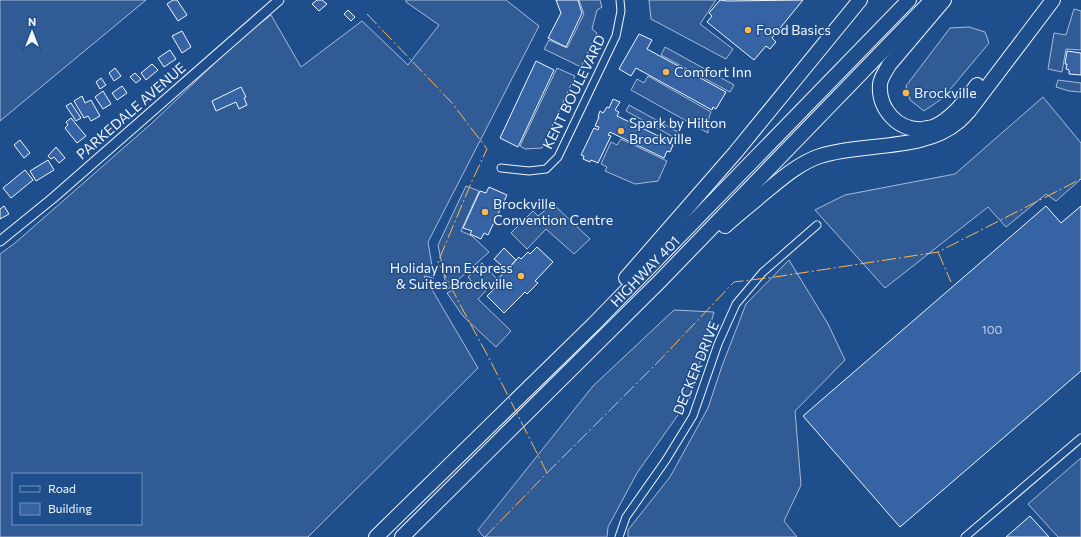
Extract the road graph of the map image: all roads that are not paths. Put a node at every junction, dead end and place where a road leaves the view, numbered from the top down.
1 (279, 0) edge
2 (620, 0) edge
3 (860, 0) edge
4 (909, 0) edge
5 (932, 0) edge
6 (944, 0) edge
7 (1041, 0) edge
8 (1053, 0) edge
9 (500, 168) dead end
10 (817, 225) dead end
11 (0, 241) edge
12 (659, 282) junction
13 (594, 324) junction
14 (1081, 438) edge
15 (376, 537) edge
16 (402, 537) edge
17 (619, 537) edge
18 (965, 537) edge

1 - 11 street, PARKEDALE AVENUE
2 - 9 street, KENT BOULEVARD
3 - 13 highway
4 - 13 highway, HIGHWAY 401
5 - 12 highway, HIGHWAY 401
6 - 7 highway
8 - 12 highway
10 - 17 street, DECKER DRIVE
12 - 16 highway, HIGHWAY 401
13 - 15 highway, HIGHWAY 401
14 - 18 street

